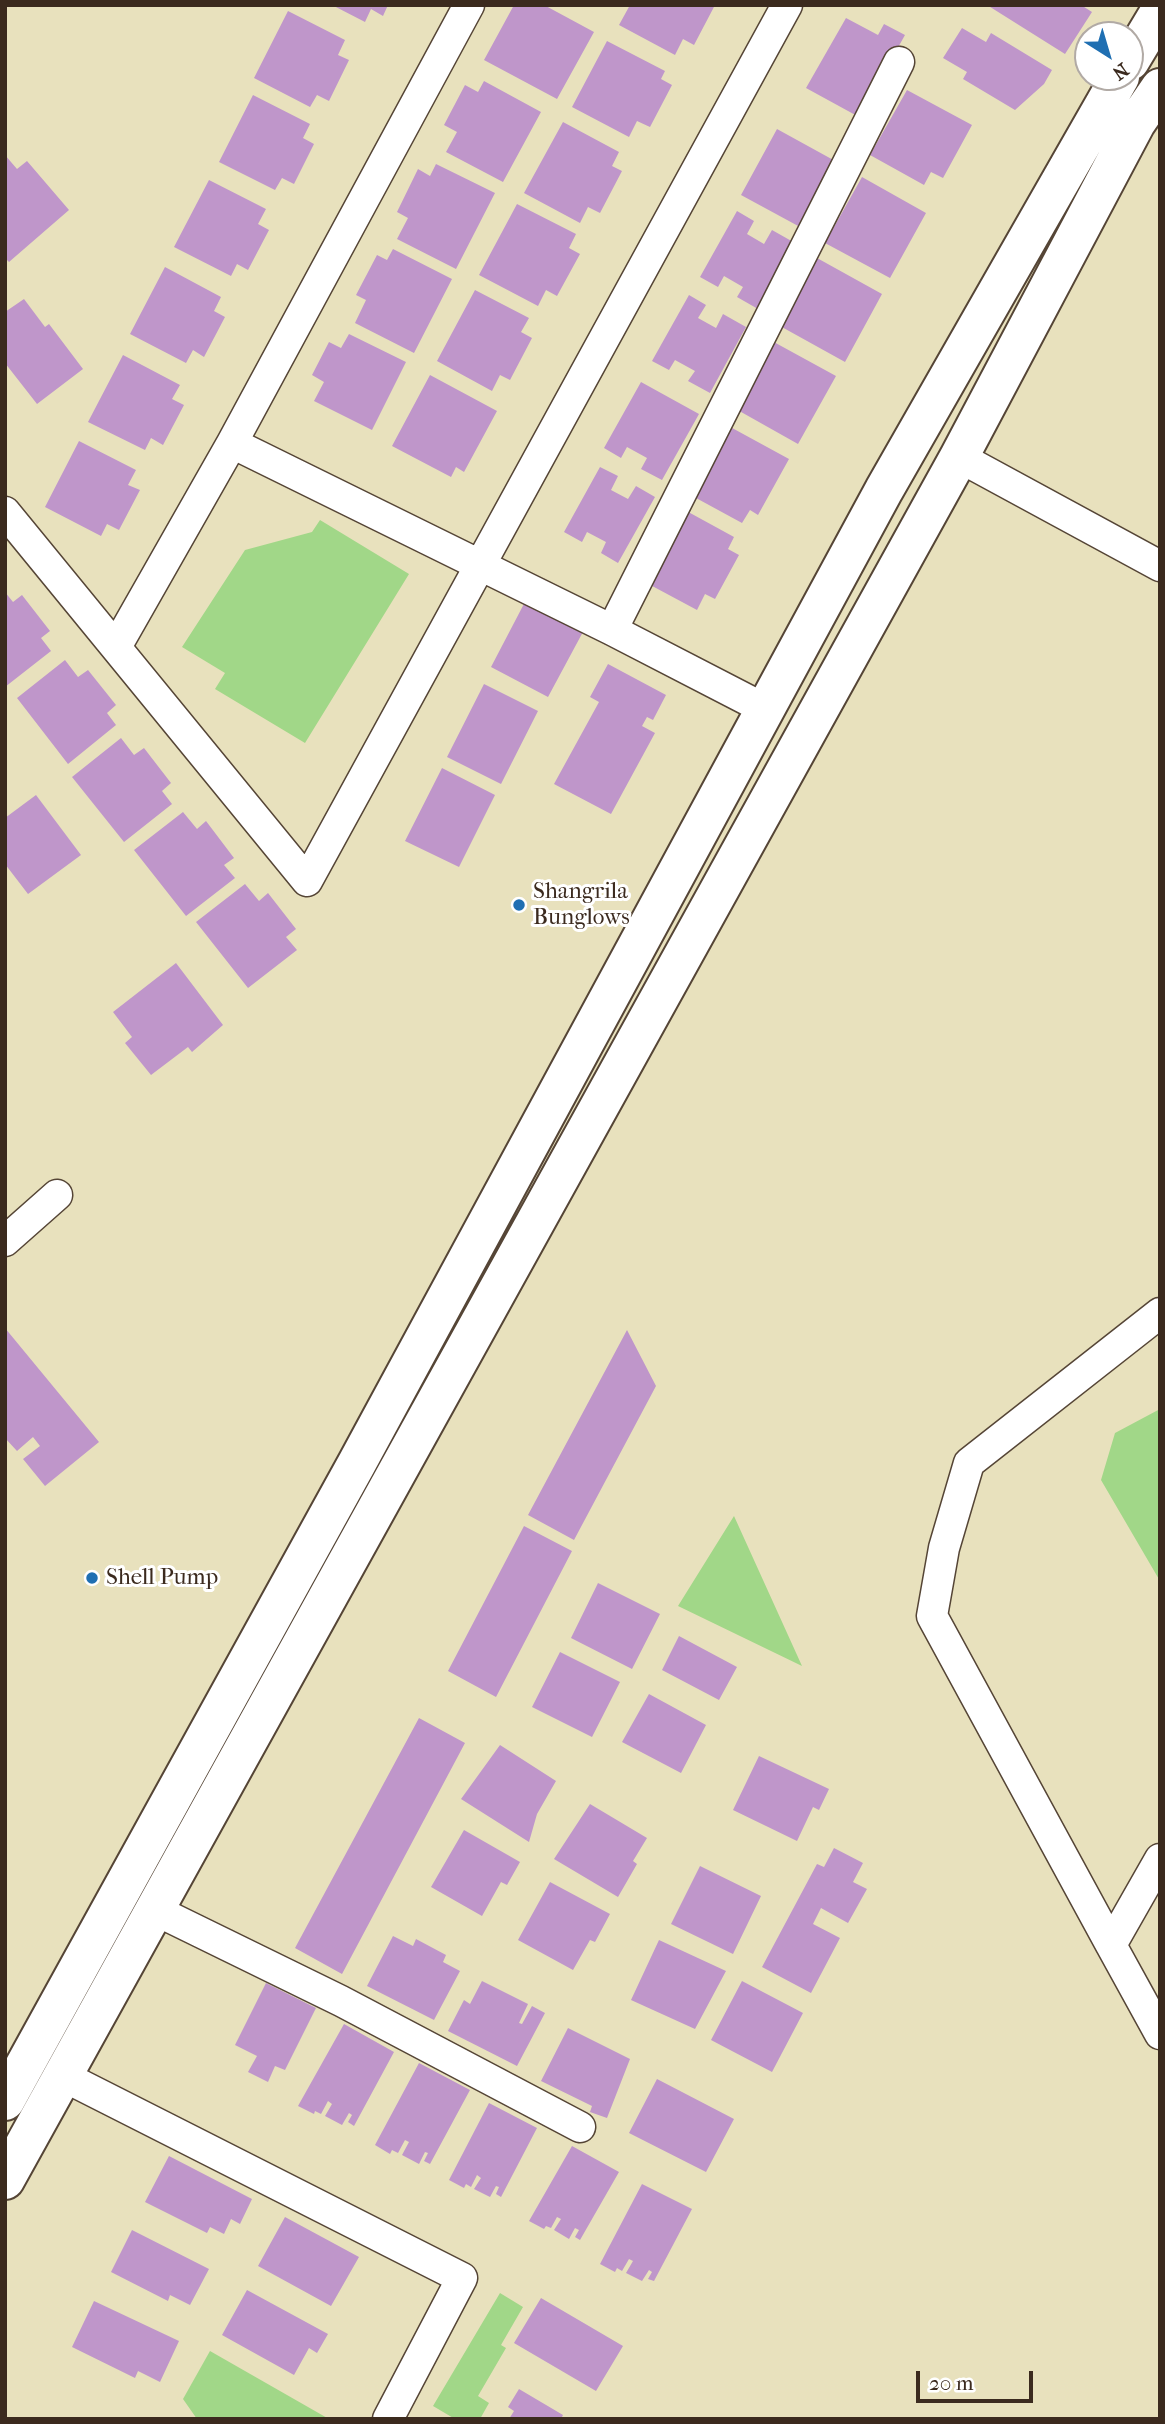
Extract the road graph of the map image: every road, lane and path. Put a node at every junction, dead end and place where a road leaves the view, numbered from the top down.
1 (469, 5) edge
2 (787, 5) edge
3 (1160, 11) edge
4 (1144, 38) edge
5 (899, 62) dead end
6 (1160, 88) edge
7 (1112, 91) edge
8 (232, 443) junction
9 (959, 457) junction
10 (5, 512) edge
11 (479, 565) junction
12 (1160, 566) edge
13 (612, 629) junction
14 (116, 647) junction
15 (765, 709) junction
16 (57, 1195) dead end
17 (5, 1241) edge
18 (1160, 1313) edge
19 (1160, 1859) edge
20 (156, 1910) junction
21 (1111, 1945) junction
22 (1160, 2034) edge
23 (62, 2076) junction
24 (5, 2101) edge
25 (580, 2127) dead end
26 (5, 2180) edge
27 (387, 2419) edge

1 - 8 street
2 - 11 street
3 - 4 main road
5 - 13 street
6 - 9 main road
7 - 15 main road
8 - 11 street
8 - 14 street
9 - 12 street
9 - 20 main road
10 - 14 street
11 - 13 street
11 - 14 street
13 - 15 street
15 - 24 main road
16 - 17 street
18 - 21 street
19 - 21 street
20 - 23 main road
20 - 25 street
21 - 22 street
23 - 26 main road
23 - 27 street

